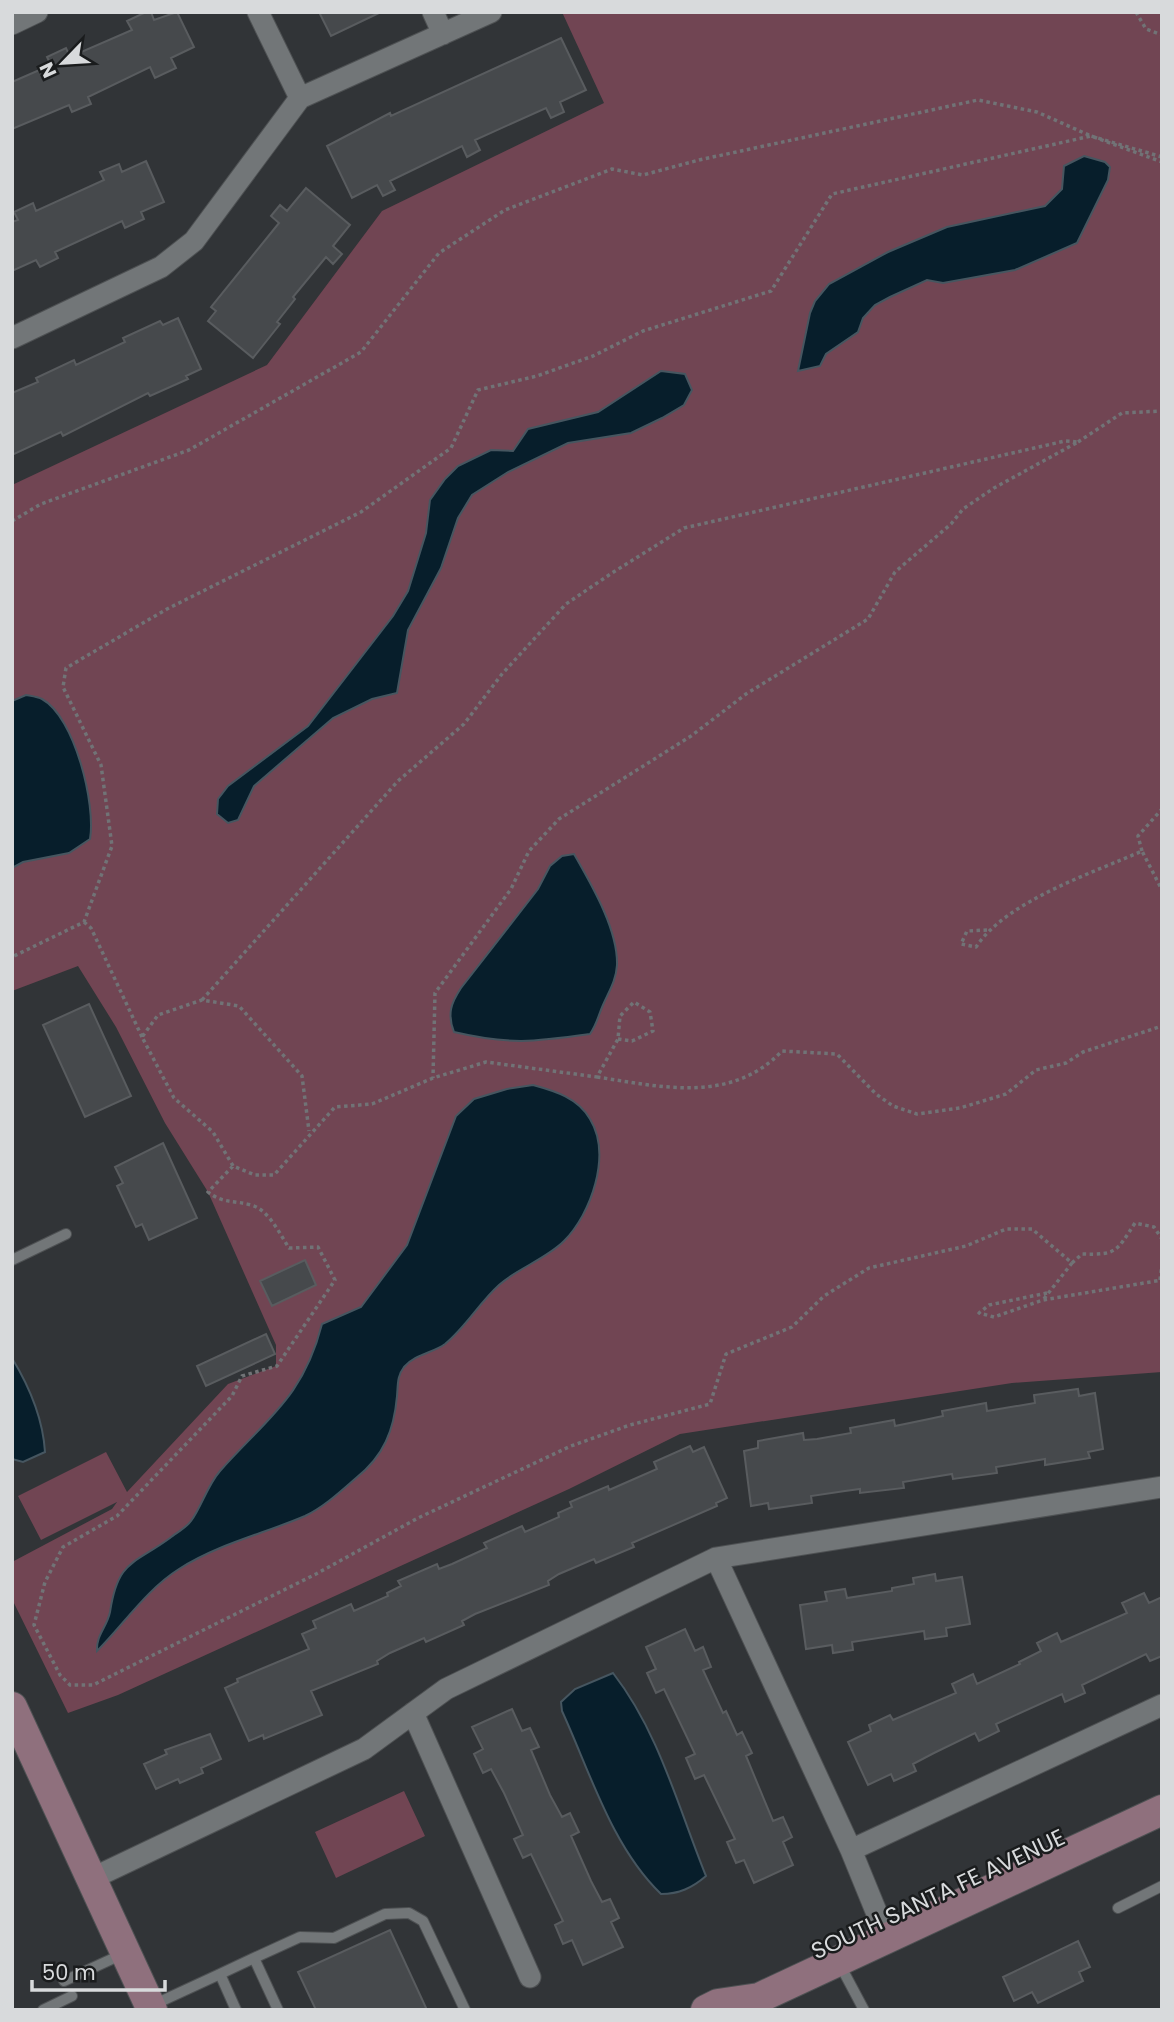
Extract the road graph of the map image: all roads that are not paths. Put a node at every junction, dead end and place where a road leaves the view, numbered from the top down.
1 (37, 12) edge
2 (258, 12) edge
3 (433, 12) edge
4 (491, 12) edge
5 (12, 24) edge
6 (443, 34) junction
7 (300, 98) junction
8 (12, 338) edge
9 (66, 1234) dead end
10 (12, 1260) edge
11 (1162, 1487) edge
12 (716, 1559) junction
13 (1162, 1705) edge
14 (12, 1707) edge
15 (413, 1713) junction
16 (1162, 1790) edge
17 (1162, 1810) edge
18 (851, 1850) junction
19 (93, 1878) junction
20 (1162, 1886) edge
21 (1118, 1908) dead end
22 (880, 1921) junction
23 (127, 1951) junction
24 (254, 1958) junction
25 (838, 1961) junction
26 (220, 1974) junction
27 (530, 1977) dead end
28 (64, 1981) dead end
29 (72, 1996) dead end
30 (152, 2008) edge
31 (715, 2008) edge
32 (43, 2010) edge
33 (236, 2010) edge
34 (278, 2010) edge
35 (465, 2010) edge
36 (864, 2010) edge

1 - 5 street
2 - 7 street
3 - 6 street
4 - 6 street
6 - 7 street
7 - 8 street
9 - 10 lane
11 - 12 street
12 - 15 street
12 - 18 street
13 - 18 street
14 - 19 main road
15 - 19 street
15 - 27 street
16 - 22 main road, SOUTH SANTA FE AVENUE
17 - 25 main road, SOUTH SANTA FE AVENUE
18 - 22 street
19 - 23 main road
20 - 21 lane
22 - 31 main road, SOUTH SANTA FE AVENUE
23 - 28 lane
23 - 30 main road
24 - 26 lane
24 - 34 lane
24 - 35 lane
25 - 31 main road, SOUTH SANTA FE AVENUE
25 - 36 lane
26 - 30 lane
26 - 33 lane
29 - 32 lane

